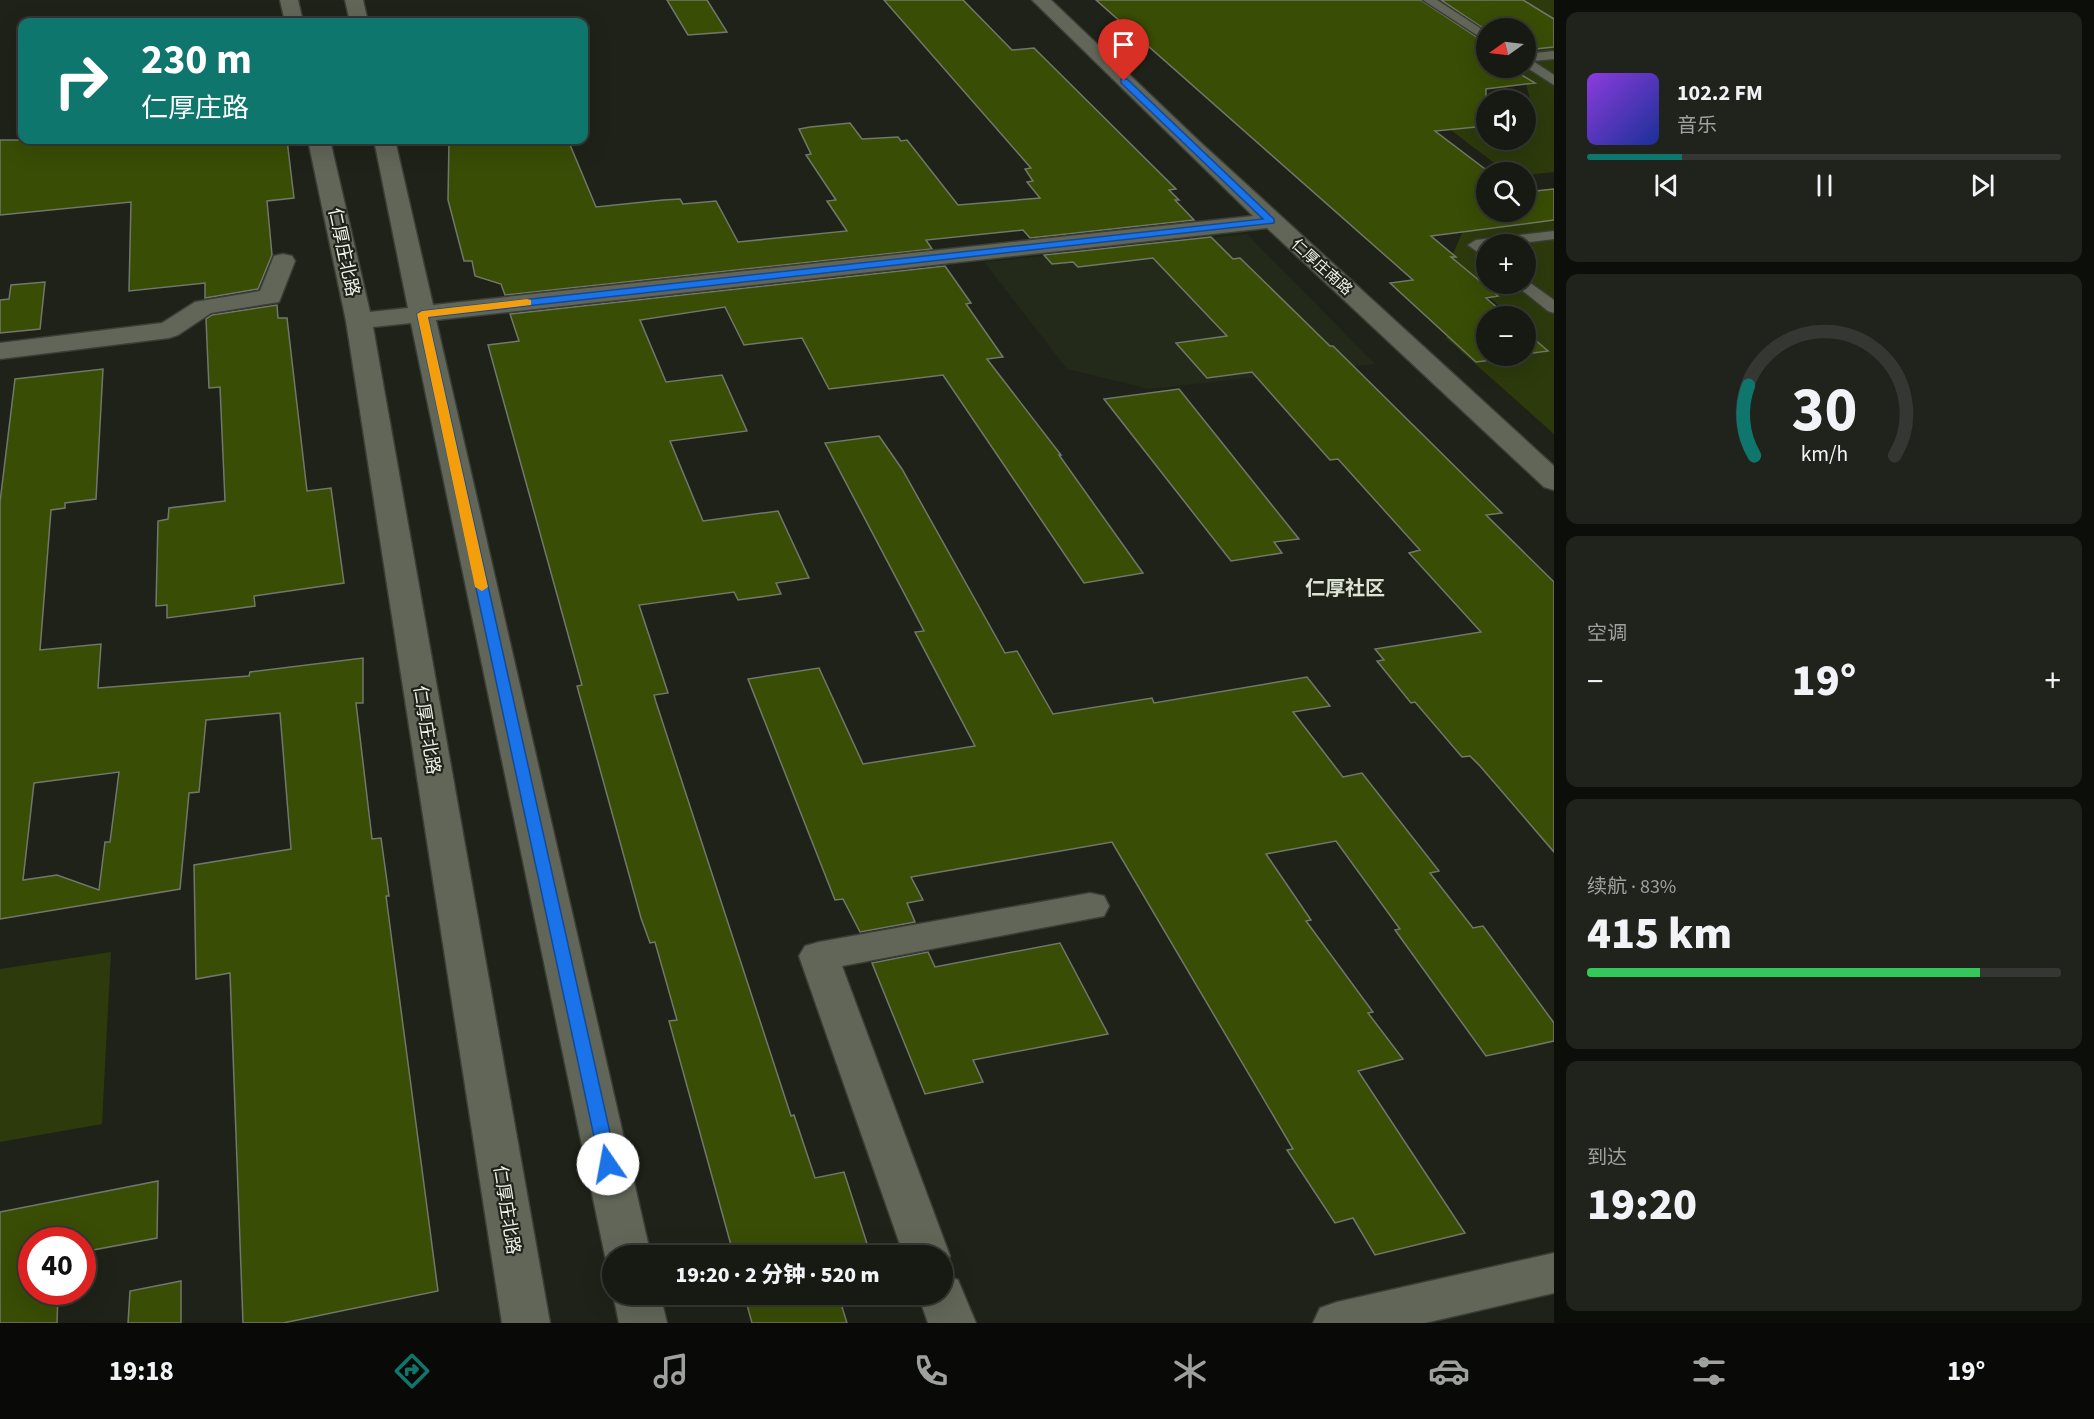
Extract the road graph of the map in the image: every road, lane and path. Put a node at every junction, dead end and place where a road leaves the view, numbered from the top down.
1 (289, 0) edge
2 (354, 0) edge
3 (1041, 0) edge
4 (1429, 0) edge
5 (293, 18) edge
6 (358, 18) edge
7 (1476, 31) edge
8 (1554, 55) edge
9 (1536, 58) edge
10 (1536, 68) edge
11 (1554, 81) edge
12 (320, 144) edge
13 (385, 144) edge
14 (1270, 221) junction
15 (1554, 235) edge
16 (1536, 237) edge
17 (283, 261) dead end
18 (1536, 294) edge
19 (1554, 308) edge
20 (422, 314) junction
21 (359, 321) junction
22 (0, 351) edge
23 (1554, 481) edge
24 (1090, 906) dead end
25 (626, 1245) edge
26 (923, 1245) edge
27 (1554, 1273) edge
28 (639, 1305) edge
29 (945, 1305) edge
30 (526, 1323) edge
31 (643, 1323) edge
32 (952, 1323) edge
33 (1337, 1323) edge

1 - 5 street
2 - 6 street
3 - 14 street, 仁厚庄南路
4 - 7 lane
8 - 9 lane
10 - 11 lane
12 - 21 street, 仁厚庄北路
13 - 20 street
14 - 20 street
14 - 23 street, 仁厚庄南路
15 - 16 lane
17 - 22 street
18 - 19 lane
20 - 21 street
20 - 25 street
21 - 30 street, 仁厚庄北路
24 - 26 street
27 - 33 street
28 - 31 street
29 - 32 street

